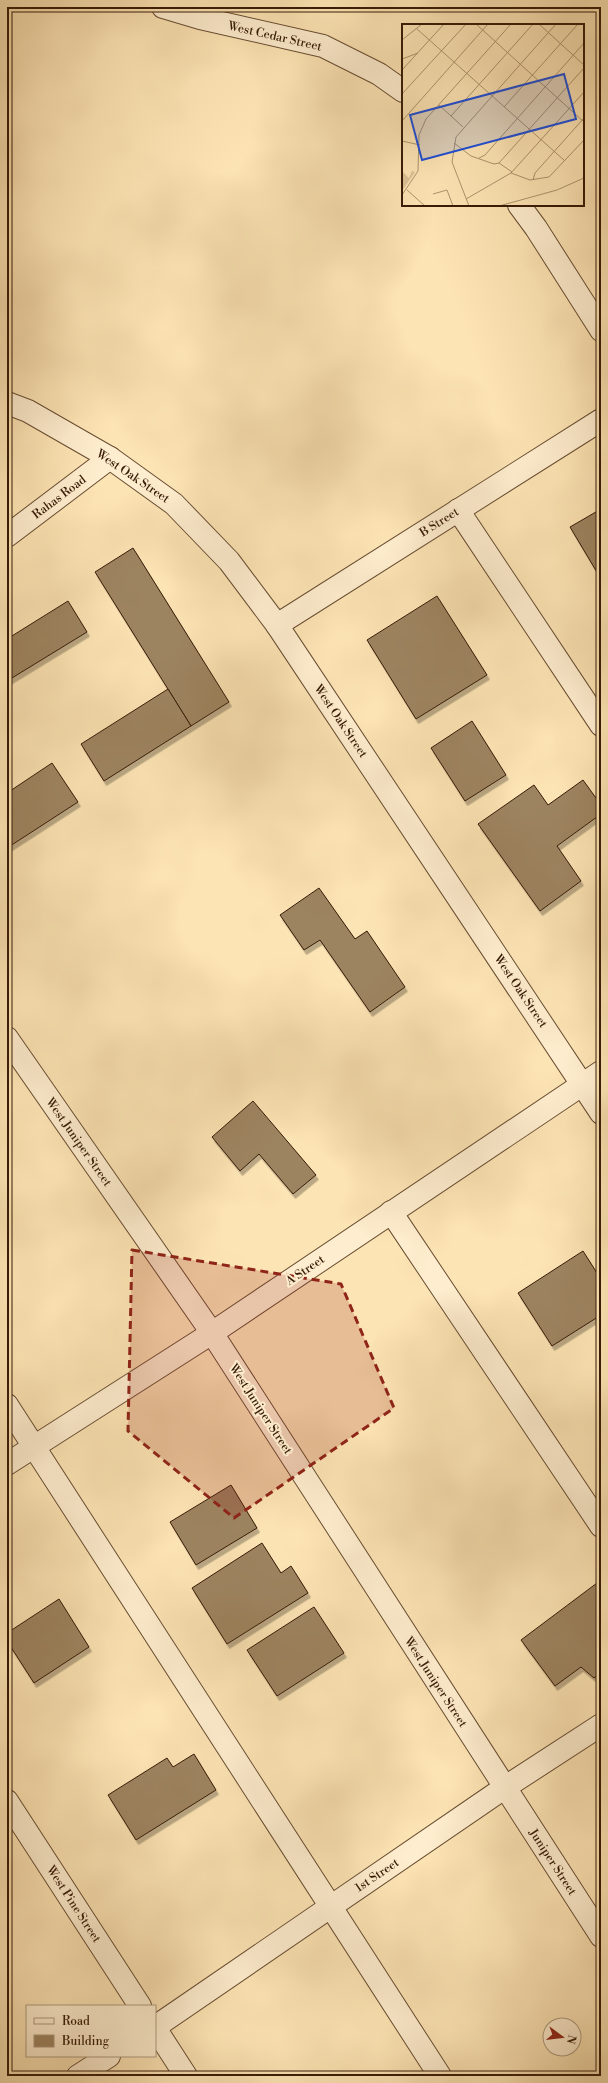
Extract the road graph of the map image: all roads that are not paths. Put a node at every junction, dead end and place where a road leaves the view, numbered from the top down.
1 (163, 7) edge
2 (202, 13) edge
3 (402, 90) edge
4 (520, 206) edge
5 (601, 330) edge
6 (7, 403) edge
7 (601, 420) edge
8 (110, 458) junction
9 (458, 510) junction
10 (7, 536) edge
11 (277, 625) junction
12 (601, 725) edge
13 (7, 1038) edge
14 (601, 1072) edge
15 (582, 1083) junction
16 (601, 1113) edge
17 (391, 1212) junction
18 (212, 1333) junction
19 (7, 1405) edge
20 (34, 1446) junction
21 (7, 1464) edge
22 (601, 1526) edge
23 (601, 1725) edge
24 (504, 1788) junction
25 (7, 1801) edge
26 (330, 1907) junction
27 (601, 1936) edge
28 (139, 2005) edge
29 (156, 2027) edge
30 (156, 2030) edge
31 (107, 2057) edge
32 (78, 2076) edge
33 (186, 2076) edge
34 (440, 2076) edge

1 - 2 street, West Cedar Street
2 - 3 street, West Cedar Street
4 - 5 street
6 - 8 street, West Oak Street
7 - 9 street, B Street
8 - 10 street, Rahas Road
8 - 11 street, West Oak Street
9 - 11 street, B Street
9 - 12 street
11 - 15 street, West Oak Street
13 - 18 street, West Juniper Street
14 - 15 street, A Street
15 - 16 street, West Oak Street
15 - 17 street, A Street
17 - 18 street, A Street
17 - 22 street
18 - 20 street, A Street
18 - 24 street, West Juniper Street
19 - 20 street
20 - 21 street, A Street
20 - 26 street
23 - 24 street, 1st Street
24 - 26 street, 1st Street
24 - 27 street, Juniper Street
25 - 28 street, West Pine Street
26 - 29 street, 1st Street
26 - 34 street
30 - 33 street
31 - 32 street

